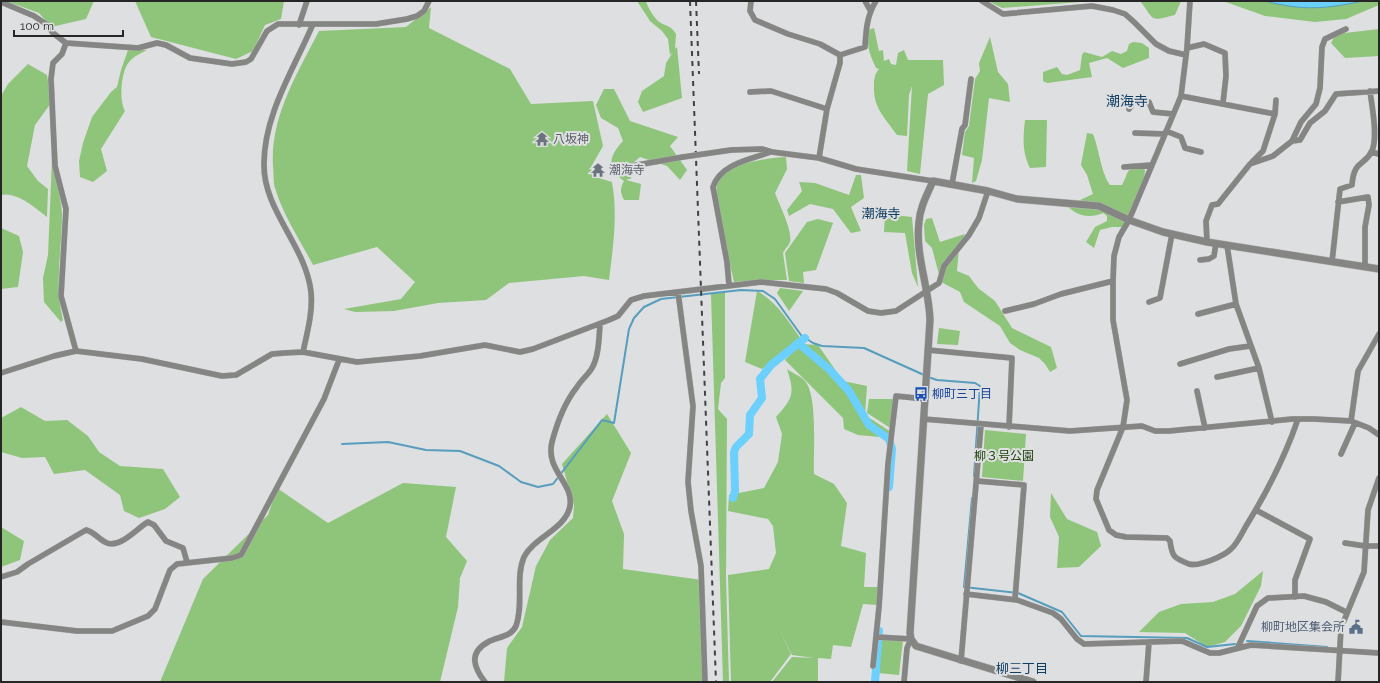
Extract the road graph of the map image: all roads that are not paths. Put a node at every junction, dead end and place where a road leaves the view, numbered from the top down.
1 (307, 1) edge
2 (429, 1) edge
3 (750, 1) edge
4 (865, 1) edge
5 (876, 1) edge
6 (982, 1) edge
7 (1099, 1) edge
8 (1190, 1) edge
9 (1, 2) edge
10 (1103, 7) junction
11 (870, 10) junction
12 (313, 24) junction
13 (299, 25) junction
14 (1346, 29) dead end
15 (66, 43) junction
16 (1187, 51) junction
17 (840, 55) junction
18 (971, 79) dead end
19 (1370, 91) junction
20 (1379, 91) edge
21 (750, 92) dead end
22 (1181, 96) junction
23 (1276, 100) dead end
24 (1223, 103) junction
25 (827, 109) junction
26 (1129, 109) dead end
27 (1174, 114) junction
28 (1275, 114) junction
29 (1166, 132) junction
30 (1136, 133) dead end
31 (1292, 141) junction
32 (772, 152) junction
33 (1201, 152) dead end
34 (1371, 152) junction
35 (1379, 154) edge
36 (819, 158) junction
37 (1250, 164) junction
38 (1152, 165) junction
39 (620, 168) dead end
40 (1124, 168) dead end
41 (933, 181) junction
42 (952, 184) junction
43 (988, 192) junction
44 (1338, 202) junction
45 (1129, 220) junction
46 (1172, 234) junction
47 (1207, 242) junction
48 (1216, 243) junction
49 (1227, 245) junction
50 (1200, 260) dead end
51 (1332, 262) junction
52 (1365, 267) junction
53 (1379, 269) edge
54 (1113, 282) junction
55 (729, 285) junction
56 (678, 292) junction
57 (928, 292) junction
58 (1149, 302) dead end
59 (1236, 304) junction
60 (1005, 311) dead end
61 (1198, 314) dead end
62 (600, 324) junction
63 (1379, 334) edge
64 (1250, 346) junction
65 (928, 350) junction
66 (76, 351) junction
67 (303, 352) junction
68 (339, 360) junction
69 (1180, 364) dead end
70 (1259, 368) junction
71 (2, 371) edge
72 (1217, 377) dead end
73 (1197, 391) dead end
74 (925, 398) junction
75 (923, 419) junction
76 (1298, 419) junction
77 (1272, 422) junction
78 (1353, 422) junction
79 (981, 425) junction
80 (1009, 427) junction
81 (1123, 427) junction
82 (1205, 428) junction
83 (1379, 435) edge
84 (1341, 454) dead end
85 (1379, 478) edge
86 (977, 482) junction
87 (1378, 487) edge
88 (1256, 510) junction
89 (1345, 543) dead end
90 (1365, 546) junction
91 (1379, 546) edge
92 (187, 562) junction
93 (1, 577) edge
94 (966, 594) junction
95 (1295, 597) junction
96 (1016, 599) junction
97 (1346, 612) junction
98 (1, 622) edge
99 (876, 637) junction
100 (911, 639) junction
101 (1149, 642) junction
102 (1238, 647) junction
103 (1340, 650) junction
104 (1379, 652) edge
105 (961, 661) junction
106 (873, 666) dead end
107 (485, 682) edge
108 (705, 682) edge
109 (904, 682) edge
110 (1033, 682) edge
111 (1146, 682) edge
112 (1338, 682) edge

1 - 13 street
2 - 12 street
3 - 17 street
4 - 11 street
5 - 11 street
6 - 10 street
7 - 10 street
8 - 16 street
9 - 15 street
10 - 16 street
11 - 17 street
12 - 13 street
12 - 67 street
13 - 15 street
14 - 31 street
15 - 66 street
16 - 22 street
16 - 24 street
17 - 25 street
18 - 42 street
19 - 20 street
19 - 31 street
19 - 34 street
21 - 25 street
22 - 24 street
22 - 27 street
23 - 28 street
24 - 28 street
25 - 36 street
26 - 27 street
27 - 29 street
28 - 37 street
29 - 30 street
29 - 33 street
29 - 38 street
31 - 37 street
32 - 36 street
32 - 39 street, bridge
32 - 55 street
34 - 35 street
34 - 44 street
36 - 41 street
37 - 47 street
38 - 40 street
38 - 45 street
41 - 42 street
41 - 57 street
42 - 43 street
43 - 45 street
43 - 57 street
44 - 51 street
44 - 52 street
45 - 46 street
45 - 54 street
46 - 47 street
46 - 58 street
47 - 48 street
48 - 49 street
48 - 50 street
49 - 51 street
49 - 59 street
51 - 52 street
52 - 53 street
54 - 60 street
54 - 81 street
55 - 56 street
55 - 57 street
56 - 62 street
56 - 108 street
57 - 65 street
59 - 61 street
59 - 64 street
62 - 68 street
62 - 107 street
63 - 78 street
64 - 69 street
64 - 70 street
65 - 74 street
65 - 80 street
66 - 67 street
66 - 71 street
67 - 68 street
68 - 92 street
70 - 72 street
70 - 77 street
73 - 82 street
74 - 75 street
74 - 99 street
75 - 79 street
75 - 100 street
76 - 77 street
76 - 78 street
76 - 88 street
77 - 82 street
78 - 83 street
78 - 84 street
79 - 80 street
79 - 86 street
80 - 81 street
81 - 82 street
81 - 88 street
85 - 87 street
86 - 94 street
86 - 96 street
87 - 90 street
88 - 95 street
89 - 90 street
90 - 91 street
90 - 97 street
92 - 93 street
92 - 98 street
94 - 96 street
94 - 105 street
95 - 97 street
95 - 102 street
96 - 101 street
97 - 103 street
99 - 100 street
99 - 106 street
100 - 105 street
100 - 109 street
101 - 102 street
101 - 111 street
102 - 103 street
103 - 104 street
103 - 112 street
105 - 110 street

